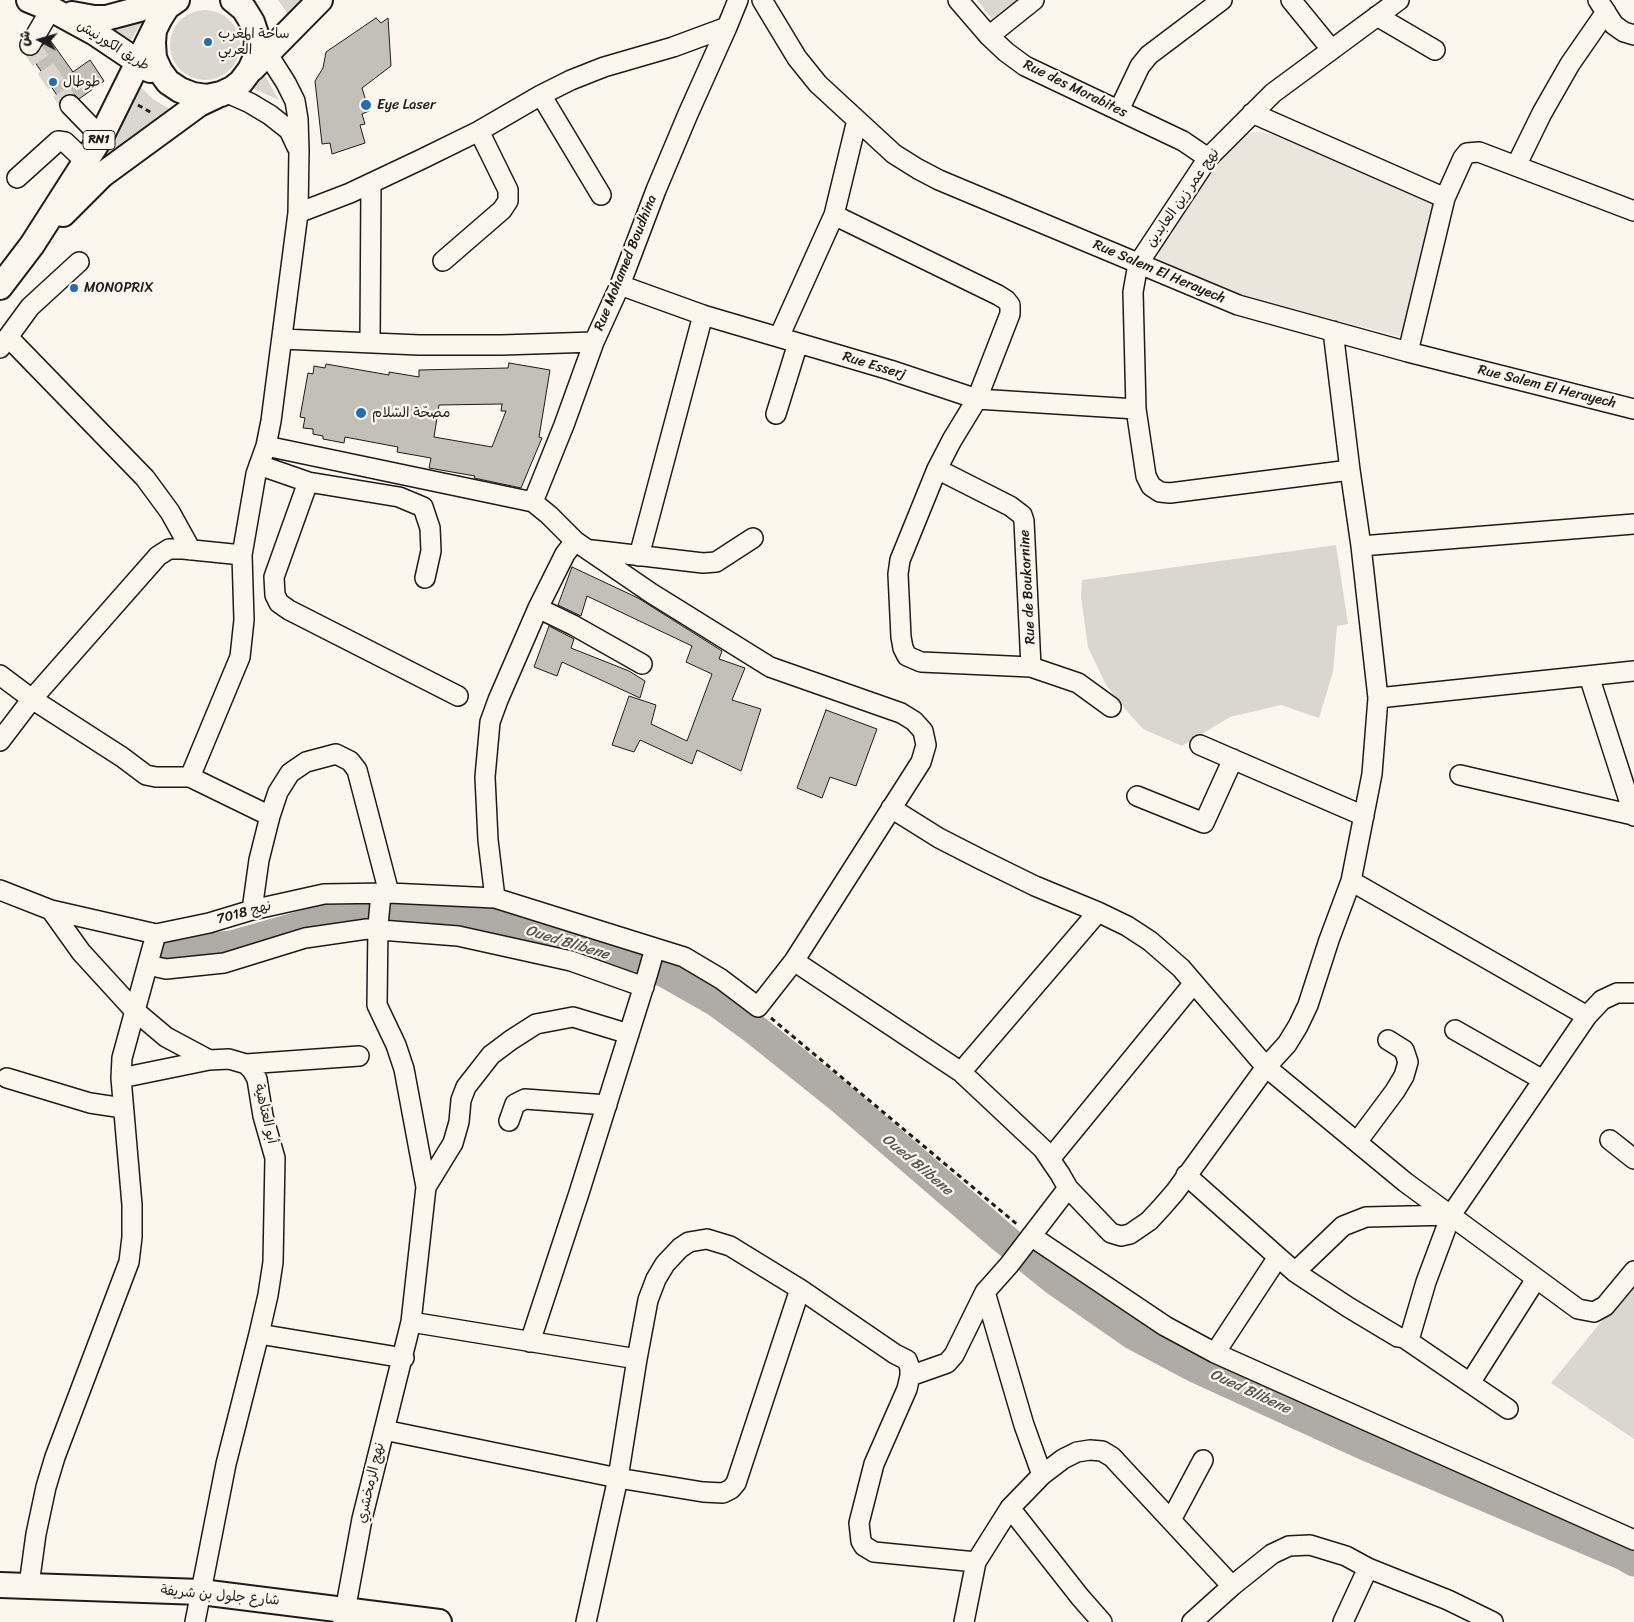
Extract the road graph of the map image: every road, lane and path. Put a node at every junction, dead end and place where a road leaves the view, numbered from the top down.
1 (29, 0) edge
2 (157, 0) edge
3 (176, 0) edge
4 (233, 0) edge
5 (320, 0) edge
6 (738, 0) edge
7 (762, 0) edge
8 (958, 0) edge
9 (1034, 0) edge
10 (1222, 0) edge
11 (1291, 0) edge
12 (1399, 0) edge
13 (1602, 6) edge
14 (51, 9) junction
15 (1377, 16) junction
16 (727, 27) junction
17 (255, 28) edge
18 (154, 30) junction
19 (1634, 35) edge
20 (989, 36) junction
21 (30, 45) dead end
22 (1331, 49) junction
23 (1435, 50) dead end
24 (139, 62) junction
25 (168, 82) junction
26 (223, 93) junction
27 (541, 95) junction
28 (122, 96) junction
29 (70, 105) tunnel mouth
30 (1119, 110) junction
31 (1252, 113) junction
32 (856, 120) junction
33 (172, 125) junction
34 (479, 131) junction
35 (101, 137) junction
36 (299, 150) junction
37 (1208, 158) junction
38 (86, 160) junction
39 (1516, 166) junction
40 (17, 178) dead end
41 (371, 183) junction
42 (601, 195) dead end
43 (1445, 198) junction
44 (1634, 211) edge
45 (298, 213) junction
46 (834, 215) junction
47 (32, 245) junction
48 (443, 261) dead end
49 (79, 262) dead end
50 (1138, 264) junction
51 (620, 285) junction
52 (0, 287) edge
53 (703, 315) junction
54 (1333, 331) junction
55 (779, 337) junction
56 (282, 339) junction
57 (594, 342) junction
58 (4, 343) edge
59 (370, 343) junction
60 (798, 343) junction
61 (1408, 352) junction
62 (977, 399) junction
63 (1136, 409) junction
64 (1634, 409) edge
65 (776, 414) dead end
66 (266, 446) junction
67 (259, 465) junction
68 (937, 469) junction
69 (1350, 470) junction
70 (308, 482) junction
71 (533, 502) junction
72 (1634, 524) edge
73 (753, 538) dead end
74 (581, 545) junction
75 (1361, 546) junction
76 (191, 550) junction
77 (242, 555) junction
78 (638, 556) junction
79 (425, 578) dead end
80 (538, 608) junction
81 (642, 664) dead end
82 (1031, 667) junction
83 (1634, 671) edge
84 (0, 675) edge
85 (1589, 676) junction
86 (458, 696) dead end
87 (1378, 698) junction
88 (32, 699) junction
89 (1111, 707) dead end
90 (0, 741) edge
91 (1200, 745) dead end
92 (1233, 759) junction
93 (1460, 775) dead end
94 (190, 777) junction
95 (1137, 796) dead end
96 (890, 808) junction
97 (1634, 815) edge
98 (270, 816) junction
99 (1364, 816) junction
100 (1351, 881) junction
101 (0, 890) edge
102 (383, 895) junction
103 (495, 898) junction
104 (51, 910) junction
105 (252, 910) junction
106 (1098, 912) junction
107 (378, 928) junction
108 (156, 934) junction
109 (654, 950) junction
110 (794, 961) junction
111 (148, 965) junction
112 (646, 982) junction
113 (1194, 983) junction
114 (1634, 993) edge
115 (758, 1007) junction
116 (134, 1010) junction
117 (1587, 1016) junction
118 (1455, 1030) dead end
119 (629, 1034) junction
120 (1388, 1040) dead end
121 (358, 1056) dead end
122 (209, 1060) junction
123 (246, 1064) junction
124 (1266, 1067) junction
125 (961, 1072) junction
126 (7, 1078) dead end
127 (121, 1078) junction
128 (1543, 1080) junction
129 (607, 1105) junction
130 (123, 1108) junction
131 (509, 1121) dead end
132 (1610, 1140) dead end
133 (1357, 1142) junction
134 (1050, 1159) junction
135 (1634, 1159) edge
136 (1186, 1175) junction
137 (426, 1187) junction
138 (1068, 1188) junction
139 (1451, 1215) junction
140 (1028, 1240) junction
141 (1278, 1257) junction
142 (1634, 1271) edge
143 (1295, 1272) junction
144 (1536, 1279) junction
145 (800, 1289) junction
146 (985, 1292) junction
147 (412, 1322) junction
148 (259, 1334) junction
149 (1404, 1338) junction
150 (530, 1342) junction
151 (1215, 1353) junction
152 (404, 1358) junction
153 (637, 1359) junction
154 (910, 1376) junction
155 (1470, 1383) junction
156 (1508, 1408) dead end
157 (384, 1430) junction
158 (1203, 1460) dead end
159 (1042, 1475) junction
160 (618, 1478) junction
161 (1010, 1508) junction
162 (1171, 1520) junction
163 (1634, 1540) edge
164 (976, 1562) junction
165 (1368, 1568) junction
166 (0, 1585) edge
167 (29, 1585) junction
168 (1232, 1586) junction
169 (202, 1592) junction
170 (344, 1616) edge
171 (195, 1622) edge
172 (440, 1622) edge
173 (586, 1622) edge
174 (964, 1622) edge
175 (1102, 1622) edge
176 (1192, 1622) edge
177 (1344, 1622) edge
178 (1493, 1622) edge

1 - 14 main road, طريق الكورنيش
2 - 14 main road
3 - 18 main road, RN1
4 - 17 main road
5 - 17 main road
6 - 16 street, Rue Mohamed Boudhina
7 - 32 street, Rue Salem El Herayech
8 - 20 street, Rue des Morabites
9 - 20 street
10 - 30 street
11 - 22 street
12 - 15 street, نهج عمر زين العابدين
13 - 19 street
13 - 39 street
14 - 21 street
14 - 24 main road, طريق الكورنيش
15 - 22 street, نهج عمر زين العابدين
15 - 23 street
16 - 27 street
16 - 51 street, Rue Mohamed Boudhina
17 - 26 main road, RN1
17 - 36 street
18 - 24 main road, RN1
18 - 25 main road
20 - 30 street, Rue des Morabites
22 - 31 street, نهج عمر زين العابدين
24 - 25 main road, طريق الكورنيش
24 - 28 main road, RN1
25 - 26 main road, طريق الكورنيش
26 - 33 main road, RN1
26 - 36 street
27 - 34 street
27 - 42 street
28 - 33 path
28 - 35 main road, RN1
29 - 35 street
30 - 37 street, Rue des Morabites
31 - 37 street, نهج عمر زين العابدين
31 - 43 street
32 - 46 street
32 - 50 street, Rue Salem El Herayech
33 - 47 main road, RN1
34 - 41 street
34 - 48 street
35 - 38 main road, RN1
36 - 45 street
37 - 50 street, نهج عمر زين العابدين
38 - 40 street
38 - 47 main road, RN1
39 - 43 street
39 - 44 street
41 - 45 street
41 - 59 street
43 - 61 street
45 - 56 street
46 - 55 street
46 - 62 street
47 - 52 main road, RN1
49 - 58 street
50 - 54 street, Rue Salem El Herayech
50 - 63 street, نهج عمر زين العابدين
51 - 53 street, Rue Esserj
51 - 57 street, Rue Mohamed Boudhina
53 - 55 street, Rue Esserj
53 - 78 street
54 - 61 street, Rue Salem El Herayech
54 - 69 street
55 - 60 street, Rue Esserj
56 - 59 street
56 - 66 street
57 - 59 street
57 - 71 street, Rue Mohamed Boudhina
58 - 76 street
60 - 62 street, Rue Esserj
60 - 65 street
61 - 64 street, Rue Salem El Herayech
62 - 63 street, Rue Esserj
62 - 68 street
63 - 69 street, نهج عمر زين العابدين
66 - 67 street
66 - 71 street
67 - 70 street
67 - 77 street
68 - 82 street, Rue de Boukornine
68 - 82 street
69 - 75 street
70 - 79 street
70 - 86 street
71 - 74 street
72 - 75 street
73 - 78 street
74 - 78 street
74 - 80 street
74 - 96 street
75 - 87 street
76 - 77 street
76 - 88 street
77 - 94 street
80 - 81 street
80 - 103 street
82 - 89 street
83 - 85 street
84 - 88 street
85 - 87 street
85 - 97 street
87 - 99 street
88 - 90 street
88 - 94 street
91 - 92 street
92 - 95 street
92 - 99 street
93 - 97 street
94 - 98 street
96 - 106 street
96 - 110 street
98 - 102 street
98 - 105 street
99 - 100 street
100 - 117 street
100 - 124 street
101 - 104 street, نهج 7018
102 - 103 street, نهج 7018
102 - 105 street, نهج 7018
102 - 107 street
103 - 109 street, نهج 7018
104 - 108 street, نهج 7018
104 - 116 street
105 - 108 street, نهج 7018
106 - 113 street
106 - 125 street
107 - 111 street
107 - 112 street
107 - 137 street
108 - 111 street
109 - 112 street
109 - 115 street, نهج 7018
110 - 115 street
110 - 125 street
111 - 116 street
112 - 119 street
113 - 124 street
113 - 134 street
114 - 117 street
115 - 140 path
116 - 122 street
116 - 127 street
117 - 128 street
118 - 128 street
119 - 129 street
119 - 137 street
120 - 133 street
121 - 123 street
122 - 123 street
122 - 127 street
123 - 148 street, أبو العتاهية
124 - 133 street
124 - 136 street
125 - 134 street
126 - 130 street
127 - 130 street
128 - 139 street
129 - 131 street
129 - 150 street
130 - 167 street
132 - 135 street
133 - 139 street
134 - 138 street
136 - 138 street
136 - 141 street
137 - 147 street
138 - 140 street
139 - 143 street
139 - 144 street
139 - 149 street
140 - 146 street
140 - 151 street
141 - 143 street
141 - 151 street
142 - 144 street
143 - 149 street
144 - 155 street
145 - 153 street
145 - 154 street
145 - 160 street
146 - 154 street
146 - 159 street
147 - 150 street
147 - 152 street, نهج الزمخشري
148 - 152 street
148 - 169 street, أبو العتاهية
149 - 155 street
150 - 153 street
151 - 163 street
152 - 157 street, نهج الزمخشري
153 - 160 street
154 - 164 street
155 - 156 street
157 - 160 street
157 - 170 street, نهج الزمخشري
158 - 162 street
159 - 161 street
159 - 162 street
160 - 173 street
161 - 164 street
161 - 175 street
162 - 168 street
164 - 174 street
165 - 168 street
165 - 177 street
165 - 178 street
166 - 167 main road, شارع جلول بن شريفة
167 - 169 main road, شارع جلول بن شريفة
168 - 176 street
169 - 170 main road, شارع جلول بن شريفة
169 - 171 street, أبو العتاهية
170 - 172 main road, شارع جلول بن شريفة

